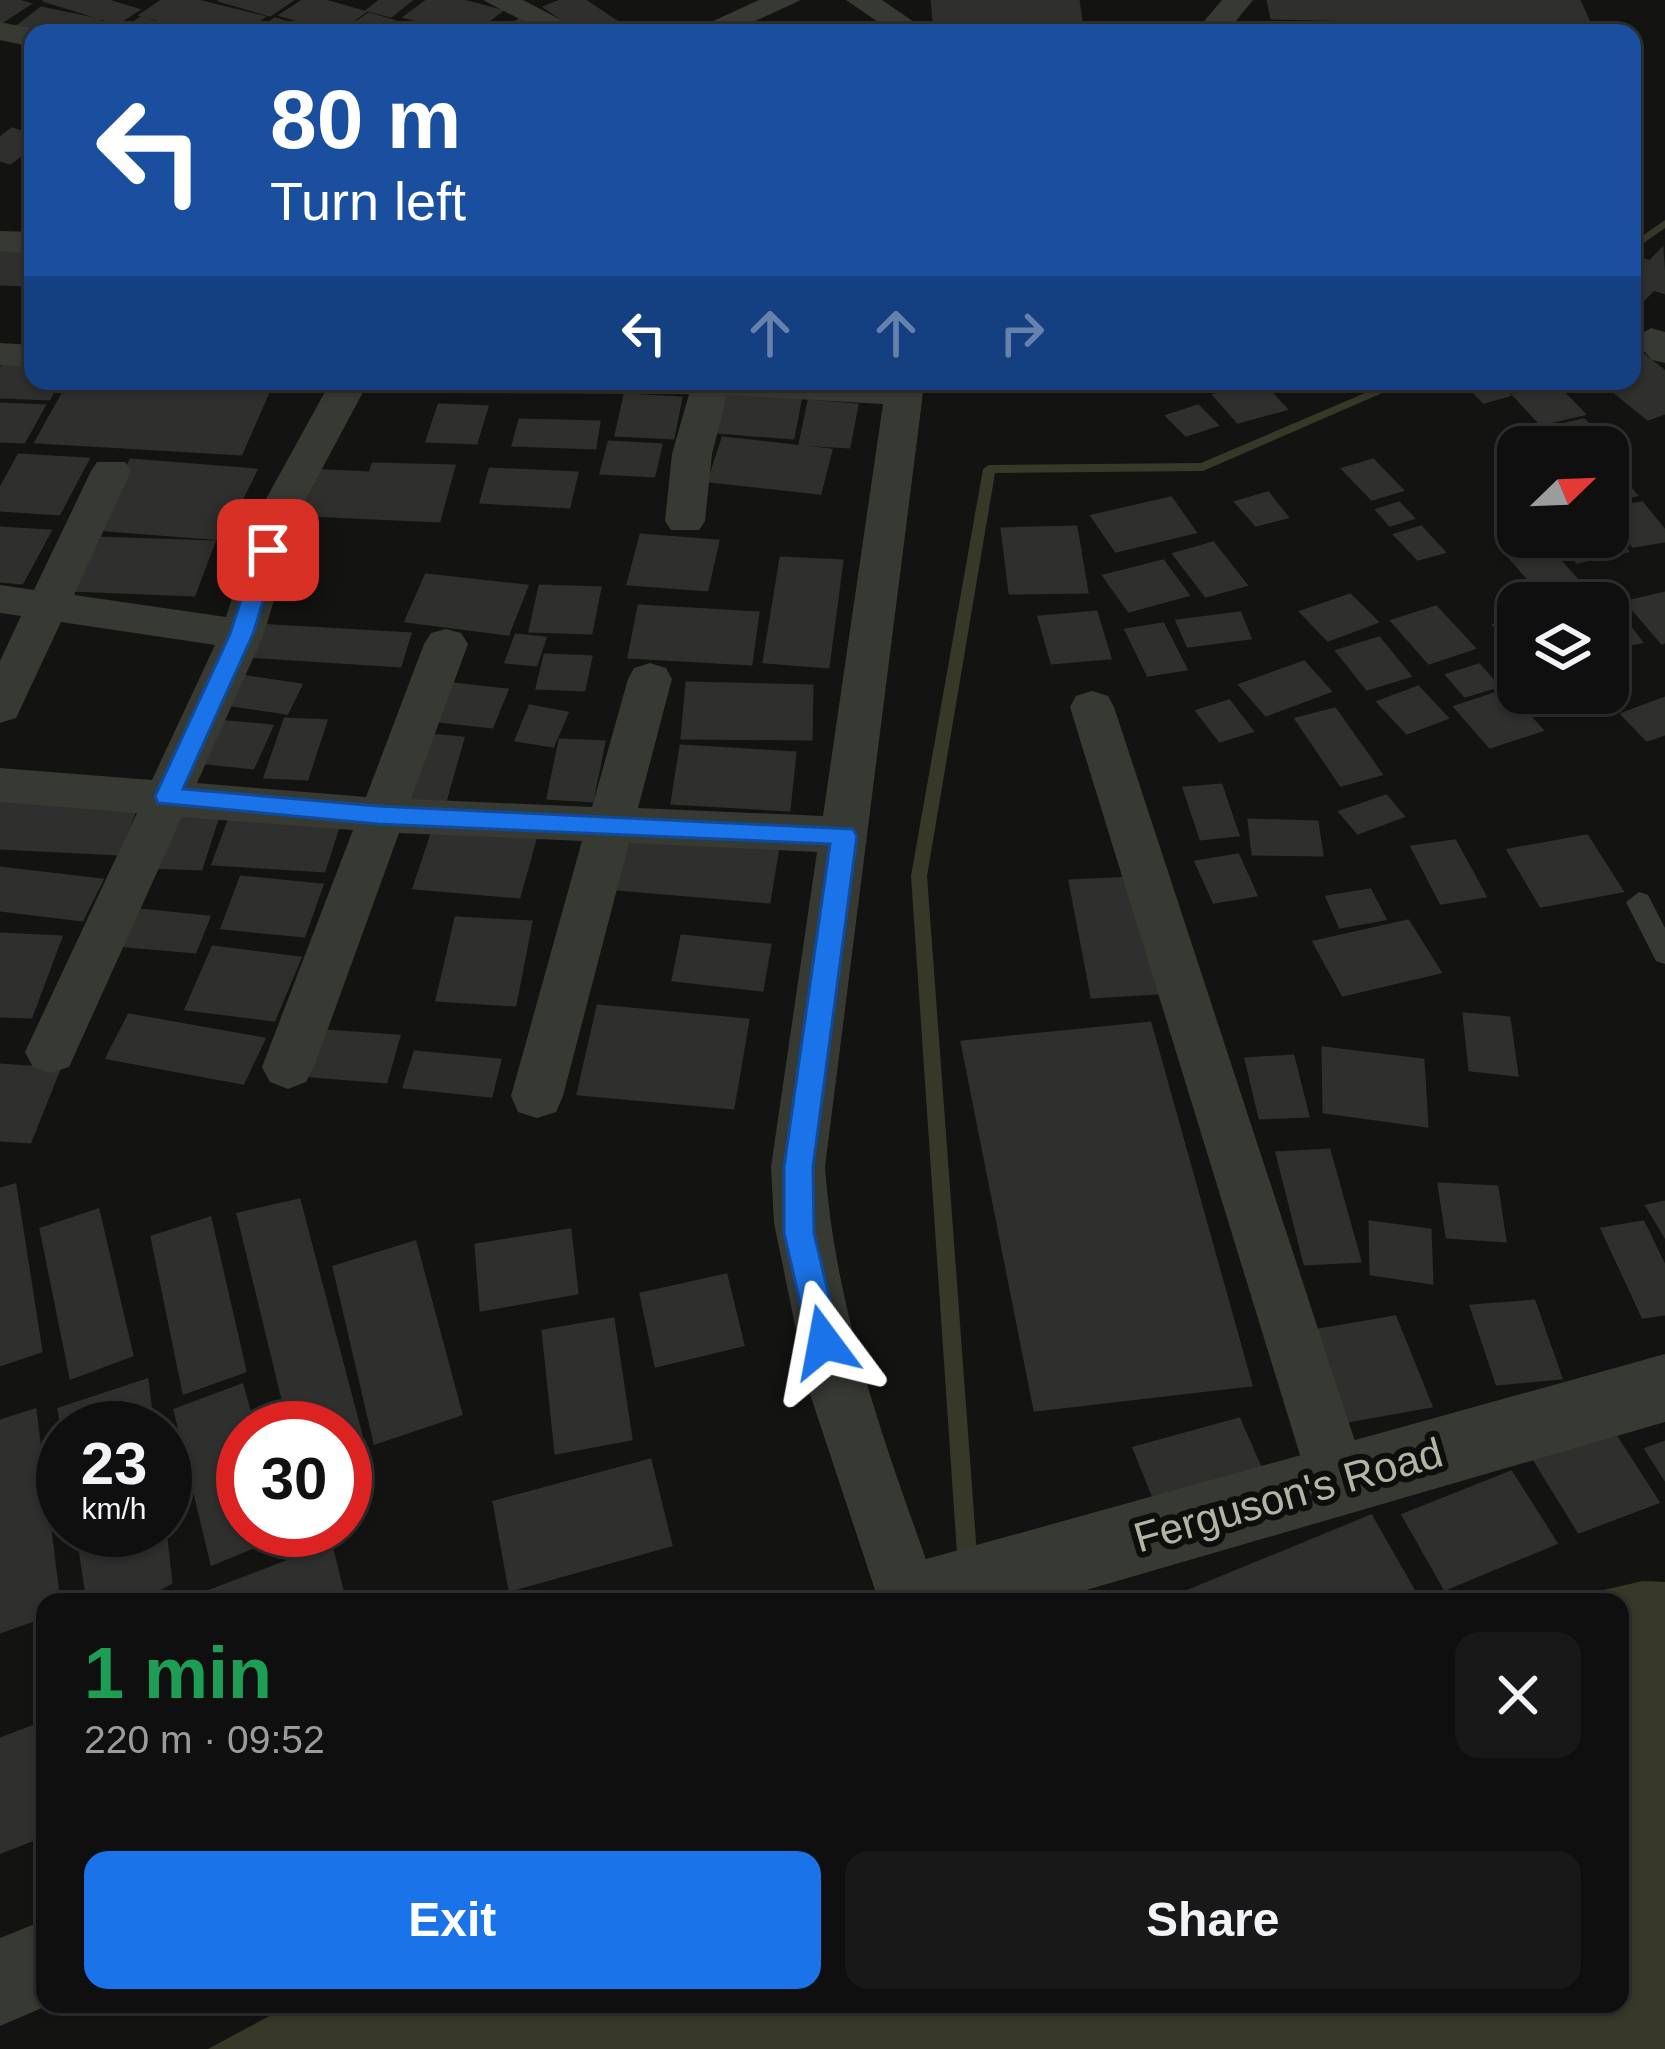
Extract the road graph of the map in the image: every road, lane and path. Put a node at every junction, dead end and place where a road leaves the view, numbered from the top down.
1 (498, 0) edge
2 (786, 0) edge
3 (861, 0) edge
4 (1238, 0) edge
5 (551, 24) edge
6 (725, 24) edge
7 (900, 24) edge
8 (1217, 24) edge
9 (345, 390) edge
10 (709, 390) edge
11 (846, 390) edge
12 (111, 471) dead end
13 (685, 521) dead end
14 (0, 599) edge
15 (52, 603) junction
16 (242, 634) junction
17 (446, 644) dead end
18 (650, 679) dead end
19 (0, 707) edge
20 (1092, 707) dead end
21 (0, 785) edge
22 (167, 796) junction
23 (378, 815) junction
24 (614, 826) junction
25 (844, 836) junction
26 (1639, 902) dead end
27 (1665, 954) edge
28 (51, 1052) dead end
29 (288, 1067) dead end
30 (538, 1096) dead end
31 (1665, 1388) edge
32 (1338, 1481) junction
33 (908, 1593) edge
34 (943, 1593) edge
35 (36, 1968) edge
36 (0, 1982) edge

1 - 5 street
2 - 6 street
3 - 7 street
4 - 8 street
9 - 16 street
10 - 13 street
11 - 25 street
12 - 15 street
14 - 15 street
15 - 16 street
15 - 19 street
16 - 22 street
17 - 23 street
18 - 24 street
20 - 32 street
21 - 22 street
22 - 23 street
22 - 28 street
23 - 24 street
23 - 29 street
24 - 25 street
24 - 30 street
25 - 33 street
26 - 27 lane
31 - 32 street, Ferguson's Road
32 - 34 street, Ferguson's Road
35 - 36 street

